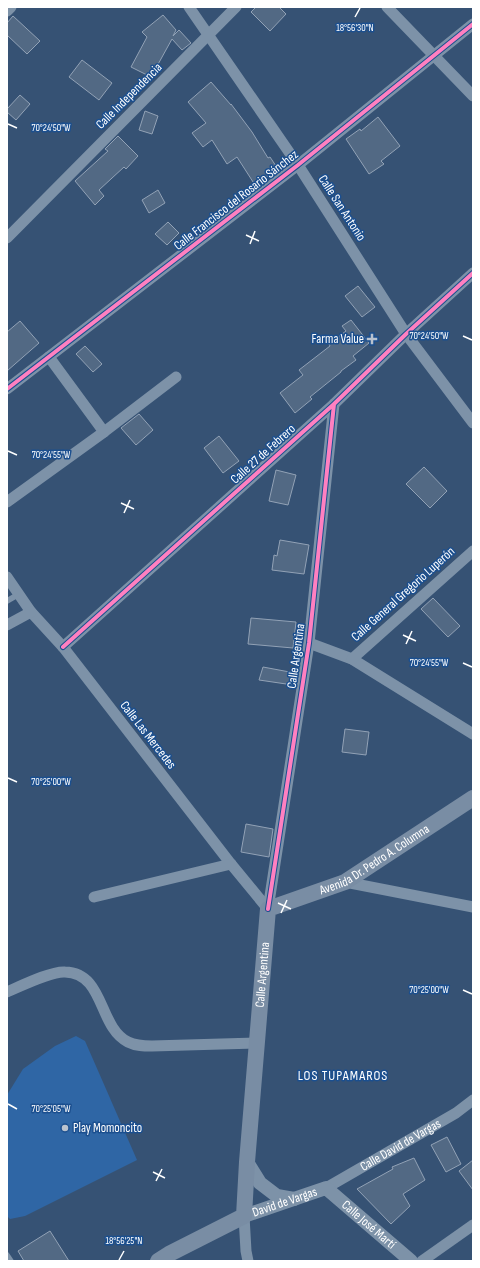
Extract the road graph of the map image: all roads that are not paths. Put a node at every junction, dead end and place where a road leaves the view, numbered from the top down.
1 (11, 7) edge
2 (189, 7) edge
3 (236, 7) edge
4 (387, 7) edge
5 (7, 11) edge
6 (473, 24) edge
7 (209, 35) junction
8 (434, 55) junction
9 (473, 96) edge
10 (298, 165) junction
11 (7, 238) edge
12 (473, 273) edge
13 (406, 334) junction
14 (49, 357) junction
15 (176, 377) dead end
16 (7, 389) edge
17 (334, 404) junction
18 (473, 423) edge
19 (104, 432) junction
20 (7, 502) edge
21 (473, 551) edge
22 (7, 577) edge
23 (19, 594) junction
24 (7, 601) edge
25 (31, 612) junction
26 (7, 625) edge
27 (309, 643) junction
28 (62, 646) junction
29 (352, 659) junction
30 (473, 734) edge
31 (473, 798) edge
32 (231, 864) junction
33 (345, 882) junction
34 (94, 897) dead end
35 (473, 907) edge
36 (268, 909) junction
37 (7, 992) edge
38 (257, 1043) junction
39 (473, 1100) edge
40 (247, 1162) junction
41 (326, 1188) junction
42 (294, 1199) junction
43 (244, 1216) junction
44 (473, 1225) edge
45 (7, 1255) edge
46 (11, 1261) edge
47 (158, 1261) edge
48 (248, 1261) edge
49 (411, 1261) edge
50 (422, 1261) edge

1 - 5 street
2 - 7 street, Calle San Antonio
3 - 7 street, Calle Independencia
4 - 8 street
6 - 8 street, Calle Francisco del Rosario Sánchez
7 - 10 street, Calle San Antonio
7 - 11 street, Calle Independencia
8 - 9 street
8 - 10 street, Calle Francisco del Rosario Sánchez
10 - 13 street, Calle San Antonio
10 - 14 street, Calle Francisco del Rosario Sánchez
12 - 13 street, Calle 27 de Febrero
13 - 17 street, Calle 27 de Febrero
13 - 18 street, Calle San Antonio
14 - 16 street, Calle Francisco del Rosario Sánchez
14 - 19 street
15 - 19 street
17 - 27 street, Calle Argentina
17 - 28 street, Calle 27 de Febrero
19 - 20 street
21 - 29 street, Calle General Gregorio Luperón
22 - 23 street, Calle Las Mercedes
23 - 24 lane
23 - 25 street, Calle Las Mercedes
25 - 26 street
25 - 28 street, Calle Las Mercedes
27 - 29 street
27 - 36 street, Calle Argentina
28 - 32 street, Calle Las Mercedes
29 - 30 street
31 - 33 main road, Avenida Dr. Pedro A. Columna
32 - 34 street
32 - 36 street, Calle Las Mercedes
33 - 35 street
33 - 36 main road, Avenida Dr. Pedro A. Columna
36 - 38 main road, Calle Argentina
37 - 38 street
38 - 40 main road, Calle Argentina
39 - 41 street, Calle David de Vargas
40 - 42 street
40 - 43 main road, Calle Argentina
41 - 42 street, David de Vargas
41 - 49 street, Calle José Martí
42 - 43 street, David de Vargas
43 - 47 main road
43 - 48 street, Calle Argentina
44 - 50 street
45 - 46 lane

